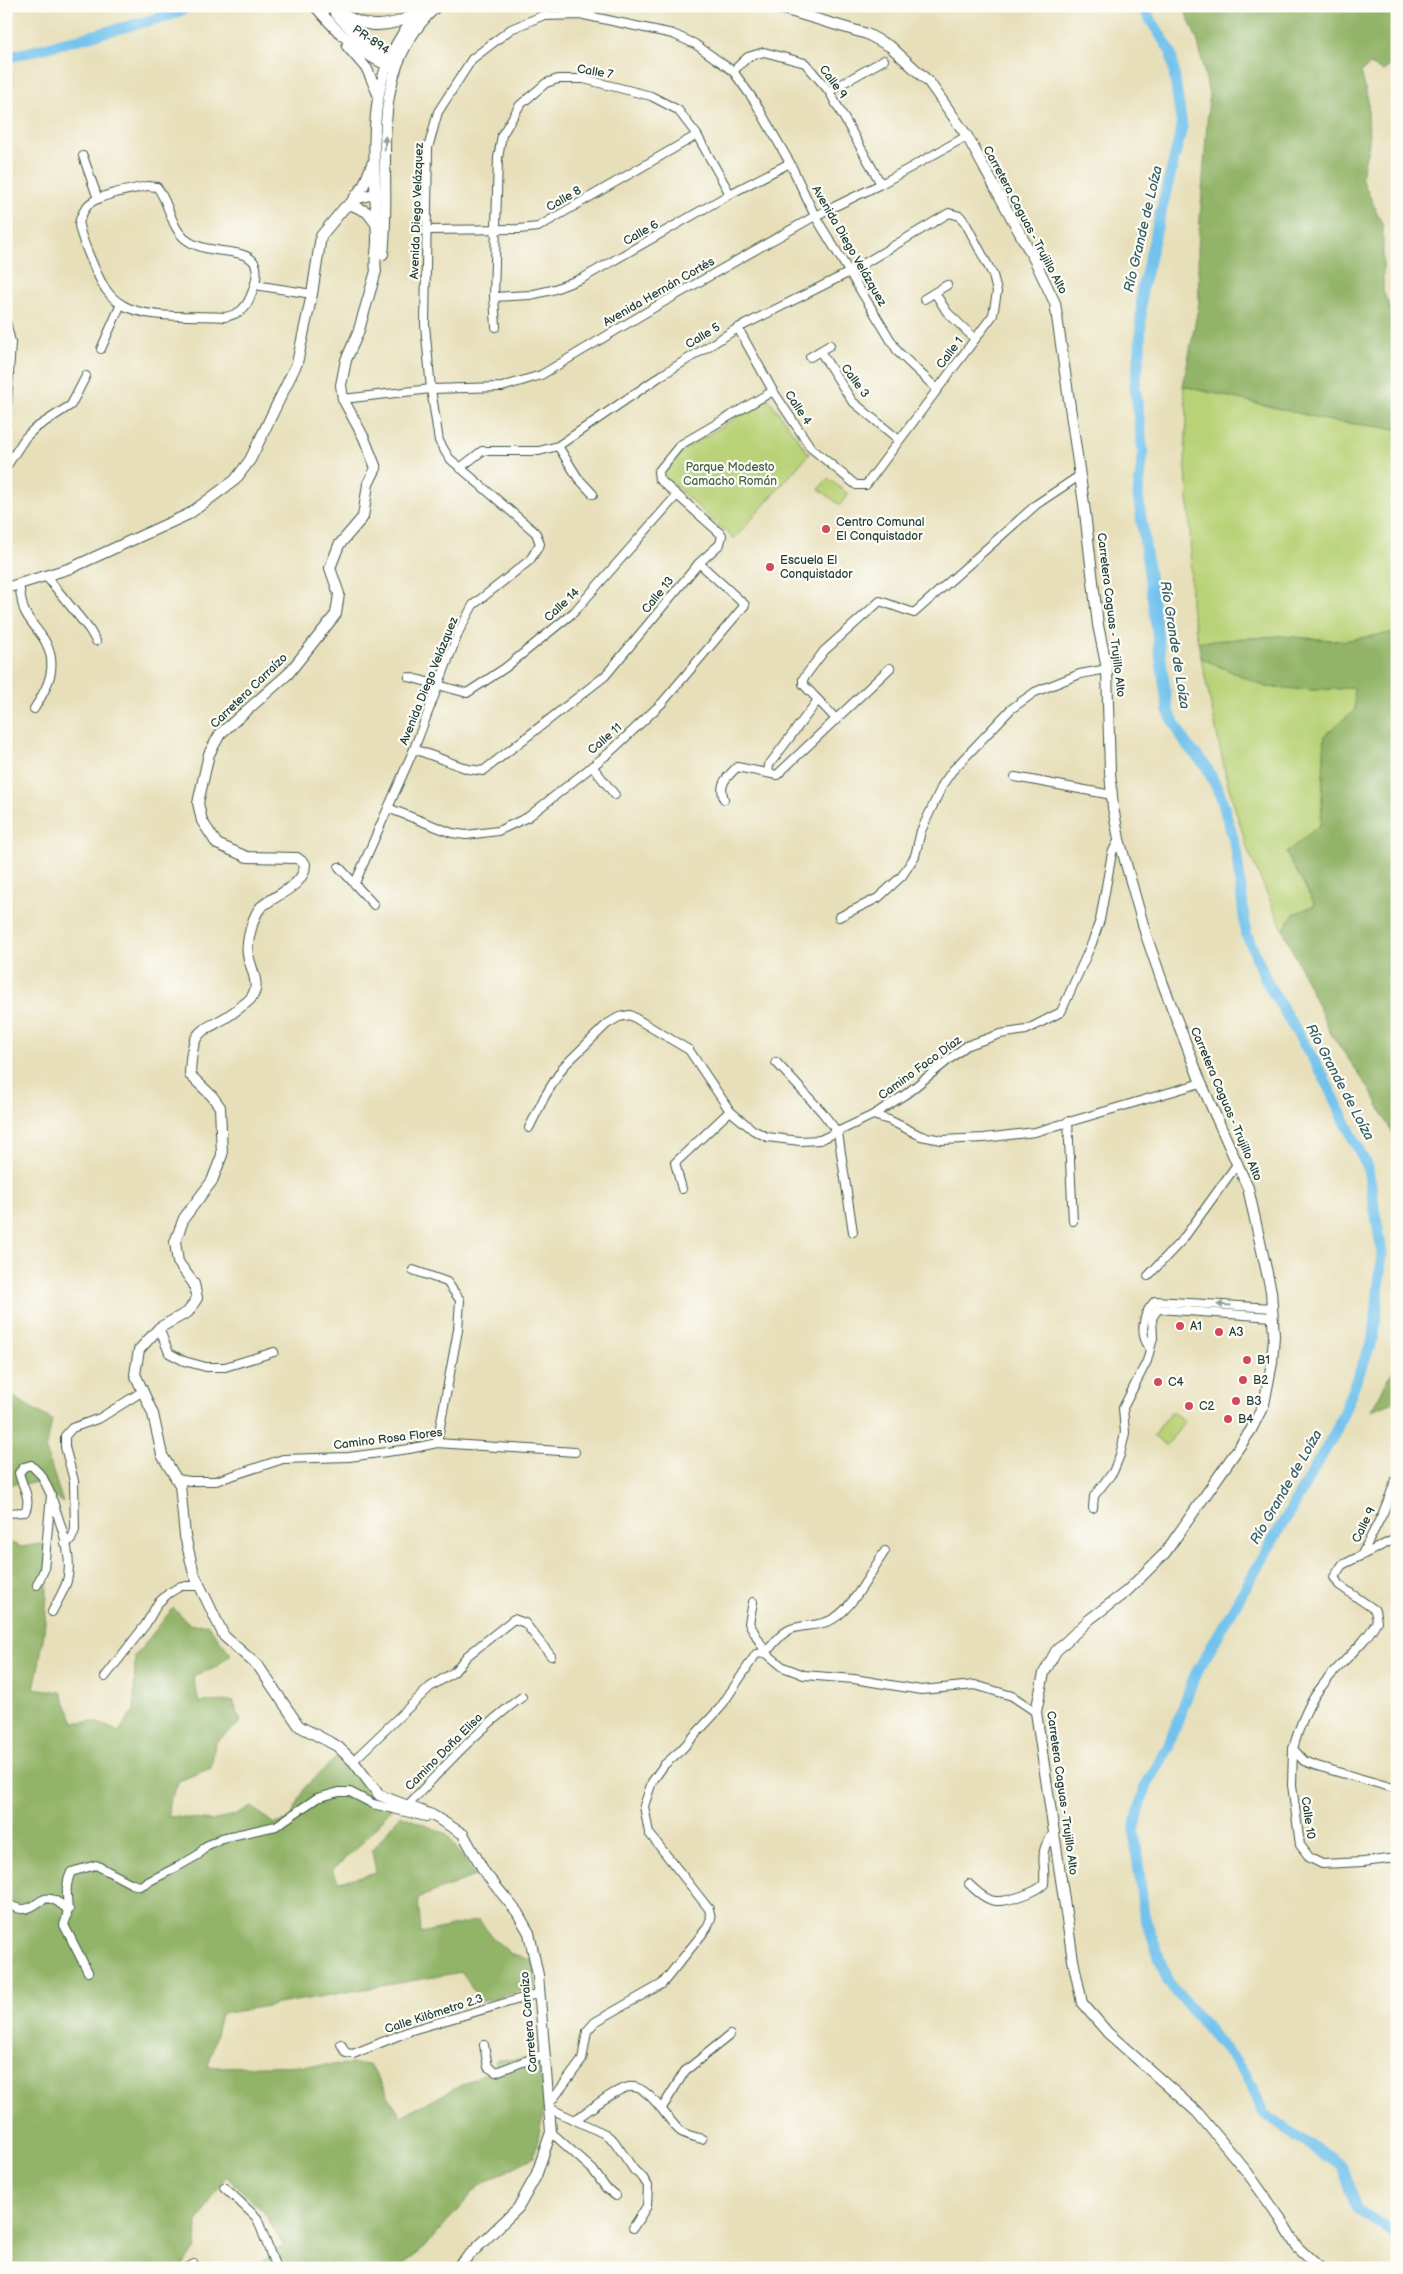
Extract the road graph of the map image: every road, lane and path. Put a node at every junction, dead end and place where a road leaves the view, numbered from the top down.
1 (437, 6) edge
2 (773, 6) edge
3 (330, 7) edge
4 (424, 7) edge
5 (319, 10) edge
6 (338, 32) junction
7 (884, 60) dead end
8 (391, 63) junction
9 (733, 71) junction
10 (829, 91) junction
11 (378, 94) junction
12 (697, 135) junction
13 (967, 136) junction
14 (83, 156) dead end
15 (375, 156) junction
16 (790, 163) junction
17 (880, 184) junction
18 (380, 192) junction
19 (730, 194) junction
20 (98, 199) junction
21 (350, 204) junction
22 (815, 216) junction
23 (959, 216) joint
24 (376, 224) junction
25 (495, 229) junction
26 (428, 230) junction
27 (376, 271) junction
28 (848, 273) junction
29 (255, 285) junction
30 (947, 285) dead end
31 (935, 293) junction
32 (312, 294) junction
33 (494, 297) junction
34 (924, 299) dead end
35 (121, 304) junction
36 (6, 322) edge
37 (496, 327) dead end
38 (738, 328) junction
39 (975, 338) junction
40 (830, 345) dead end
41 (100, 349) dead end
42 (820, 351) junction
43 (8, 357) edge
44 (810, 357) dead end
45 (86, 376) dead end
46 (431, 389) junction
47 (937, 389) junction
48 (772, 390) junction
49 (343, 399) junction
50 (6, 424) edge
51 (899, 440) junction
52 (558, 446) junction
53 (6, 467) edge
54 (460, 468) junction
55 (1079, 476) junction
56 (856, 485) joint
57 (594, 494) dead end
58 (677, 495) junction
59 (698, 563) junction
60 (46, 576) junction
61 (19, 585) junction
62 (6, 588) edge
63 (96, 641) dead end
64 (890, 668) dead end
65 (1107, 669) junction
66 (408, 676) dead end
67 (439, 686) junction
68 (818, 700) junction
69 (34, 709) dead end
70 (837, 720) junction
71 (414, 749) junction
72 (592, 766) junction
73 (768, 773) junction
74 (1015, 777) dead end
75 (615, 794) dead end
76 (1112, 795) junction
77 (724, 799) dead end
78 (388, 808) junction
79 (1118, 839) junction
80 (339, 867) dead end
81 (355, 883) junction
82 (374, 905) dead end
83 (839, 918) dead end
84 (776, 1062) dead end
85 (1201, 1083) junction
86 (730, 1111) junction
87 (873, 1115) junction
88 (1068, 1121) junction
89 (529, 1128) dead end
90 (838, 1133) junction
91 (1238, 1163) junction
92 (682, 1190) dead end
93 (1073, 1221) dead end
94 (853, 1232) dead end
95 (413, 1270) dead end
96 (1148, 1276) dead end
97 (1273, 1313) junction
98 (159, 1328) junction
99 (274, 1352) dead end
100 (143, 1391) junction
101 (437, 1442) junction
102 (575, 1452) dead end
103 (1397, 1477) edge
104 (177, 1479) junction
105 (51, 1495) junction
106 (1093, 1508) dead end
107 (6, 1512) edge
108 (1397, 1538) edge
109 (65, 1544) junction
110 (885, 1551) dead end
111 (1362, 1554) junction
112 (37, 1585) dead end
113 (200, 1586) junction
114 (753, 1602) dead end
115 (52, 1612) dead end
116 (766, 1653) junction
117 (551, 1656) dead end
118 (105, 1677) dead end
119 (522, 1697) dead end
120 (1036, 1712) junction
121 (1293, 1750) junction
122 (353, 1761) junction
123 (1397, 1789) edge
124 (407, 1806) junction
125 (448, 1825) junction
126 (1054, 1833) junction
127 (1397, 1858) edge
128 (969, 1884) dead end
129 (6, 1903) edge
130 (69, 1910) junction
131 (88, 1972) dead end
132 (540, 1993) junction
133 (730, 2034) dead end
134 (340, 2044) dead end
135 (484, 2045) dead end
136 (544, 2054) junction
137 (550, 2106) junction
138 (662, 2108) junction
139 (576, 2119) junction
140 (551, 2132) junction
141 (702, 2139) dead end
142 (224, 2186) dead end
143 (616, 2196) dead end
144 (635, 2225) dead end
145 (276, 2268) edge
146 (456, 2268) edge
147 (1320, 2268) edge

1 - 8 street
2 - 13 street, Carretera Caguas - Trujillo Alto
3 - 4 street
3 - 8 street, PR-894 / PR-894
4 - 8 street
5 - 6 street, PR-894 / PR-894
6 - 8 street, PR-894 / PR-894
6 - 11 street
7 - 10 street
8 - 11 street
18 -> 8 street
9 - 10 street, Calle 9
9 - 16 street, Avenida Diego Velázquez
9 - 26 street, Avenida Diego Velázquez
10 - 17 street, Calle 9
11 - 15 street
12 - 19 street, Calle 7
12 - 25 street, Calle 8
12 - 25 street, Calle 7
13 - 17 street, Avenida Hernán Cortés
13 - 55 street, Carretera Caguas - Trujillo Alto
14 - 20 street
15 - 18 street
15 - 21 street
16 - 19 street, Calle 6
16 - 22 street, Avenida Diego Velázquez
17 - 22 street, Avenida Hernán Cortés
18 - 21 street
18 - 24 street, Carretera Carraízo
18 - 27 street
19 - 33 street, Calle 6
20 - 29 street
20 - 35 street
21 - 24 street
21 - 32 street
22 - 28 street, Avenida Diego Velázquez
22 - 46 street, Avenida Hernán Cortés
23 - 28 street, Calle 5
23 - 39 street, Calle 1
24 - 27 street, Carretera Carraízo
25 - 26 street, Calle 8
25 - 33 street, Calle 7
26 - 46 street, Avenida Diego Velázquez
27 - 49 street, Carretera Carraízo
28 - 38 street, Calle 5
28 - 47 street, Avenida Diego Velázquez
29 - 32 street
29 - 35 street
30 - 31 street
31 - 34 street
31 - 39 street
32 - 60 street
33 - 37 street, Calle 7
35 - 41 street
36 - 43 street
38 - 48 street, Calle 4
38 - 52 street, Calle 5
39 - 47 street, Calle 1
40 - 42 street
42 - 44 street
42 - 51 street, Calle 3
43 - 50 street
45 - 53 street
46 - 49 street, Avenida Hernán Cortés
46 - 54 street, Avenida Diego Velázquez
47 - 51 street, Calle 1
48 - 56 street, Calle 4
48 - 58 street, Calle 13
49 - 98 street, Carretera Carraízo
51 - 56 street, Calle 1
52 - 54 street, Calle 5
52 - 57 street
54 - 67 street, Avenida Diego Velázquez
55 - 65 street, Carretera Caguas - Trujillo Alto
55 - 68 street
58 - 59 street, Calle 13
58 - 67 street, Calle 14
59 - 71 street, Calle 13
59 - 72 street, Calle 11
60 - 61 street
60 - 63 street
61 - 62 street
61 - 69 street
64 - 70 street
65 - 76 street, Carretera Caguas - Trujillo Alto
65 - 83 street
66 - 67 street, Calle 14
67 - 71 street, Avenida Diego Velázquez
68 - 70 street
68 - 73 street
70 - 73 street
71 - 78 street, Avenida Diego Velázquez
72 - 75 street
72 - 78 street, Calle 11
73 - 77 street
74 - 76 street
76 - 79 street, Carretera Caguas - Trujillo Alto
78 - 81 street, Avenida Diego Velázquez
79 - 85 street, Carretera Caguas - Trujillo Alto
79 - 87 street, Camino Faco Díaz
80 - 81 street
81 - 82 street
84 - 90 street
85 - 88 street
85 - 91 street, Carretera Caguas - Trujillo Alto
86 - 89 street, Camino Faco Díaz
86 - 90 street, Camino Faco Díaz
86 - 92 street
87 - 88 street
87 - 90 street, Camino Faco Díaz
88 - 93 street
90 - 94 street
91 - 96 street
91 - 97 street, Carretera Caguas - Trujillo Alto
95 - 101 street
97 - 106 street
97 - 120 street, Carretera Caguas - Trujillo Alto
98 - 99 street
98 - 100 street, Carretera Carraízo
100 - 104 street, Carretera Carraízo
100 - 109 street
101 - 102 street, Camino Rosa Flores
101 - 104 street, Camino Rosa Flores
103 - 111 street, Calle 9
104 - 113 street, Carretera Carraízo
105 - 107 street
105 - 109 street
105 - 112 street
108 - 111 street
109 - 115 street
110 - 116 street
111 - 121 street, Calle 10
113 - 118 street
113 - 122 street, Carretera Carraízo
114 - 116 street
116 - 120 street
116 - 137 street
117 - 122 street
119 - 124 street, Camino Doña Elisa
120 - 126 street, Carretera Caguas - Trujillo Alto
121 - 123 street
121 - 127 street, Calle 10
122 - 124 street, Carretera Carraízo
124 - 125 street, Carretera Carraízo
125 - 130 street
125 - 132 street, Carretera Carraízo
126 - 128 street
126 - 147 street, Carretera Caguas - Trujillo Alto
129 - 130 street
130 - 131 street
132 - 134 street, Calle Kilómetro 2.3
132 - 136 street, Carretera Carraízo
133 - 138 street
135 - 136 street
136 - 137 street, Carretera Carraízo
137 - 139 street
137 - 140 street, Carretera Carraízo
138 - 139 street
138 - 141 street
139 - 144 street
140 - 143 street
140 - 146 street, Carretera Carraízo
142 - 145 street

